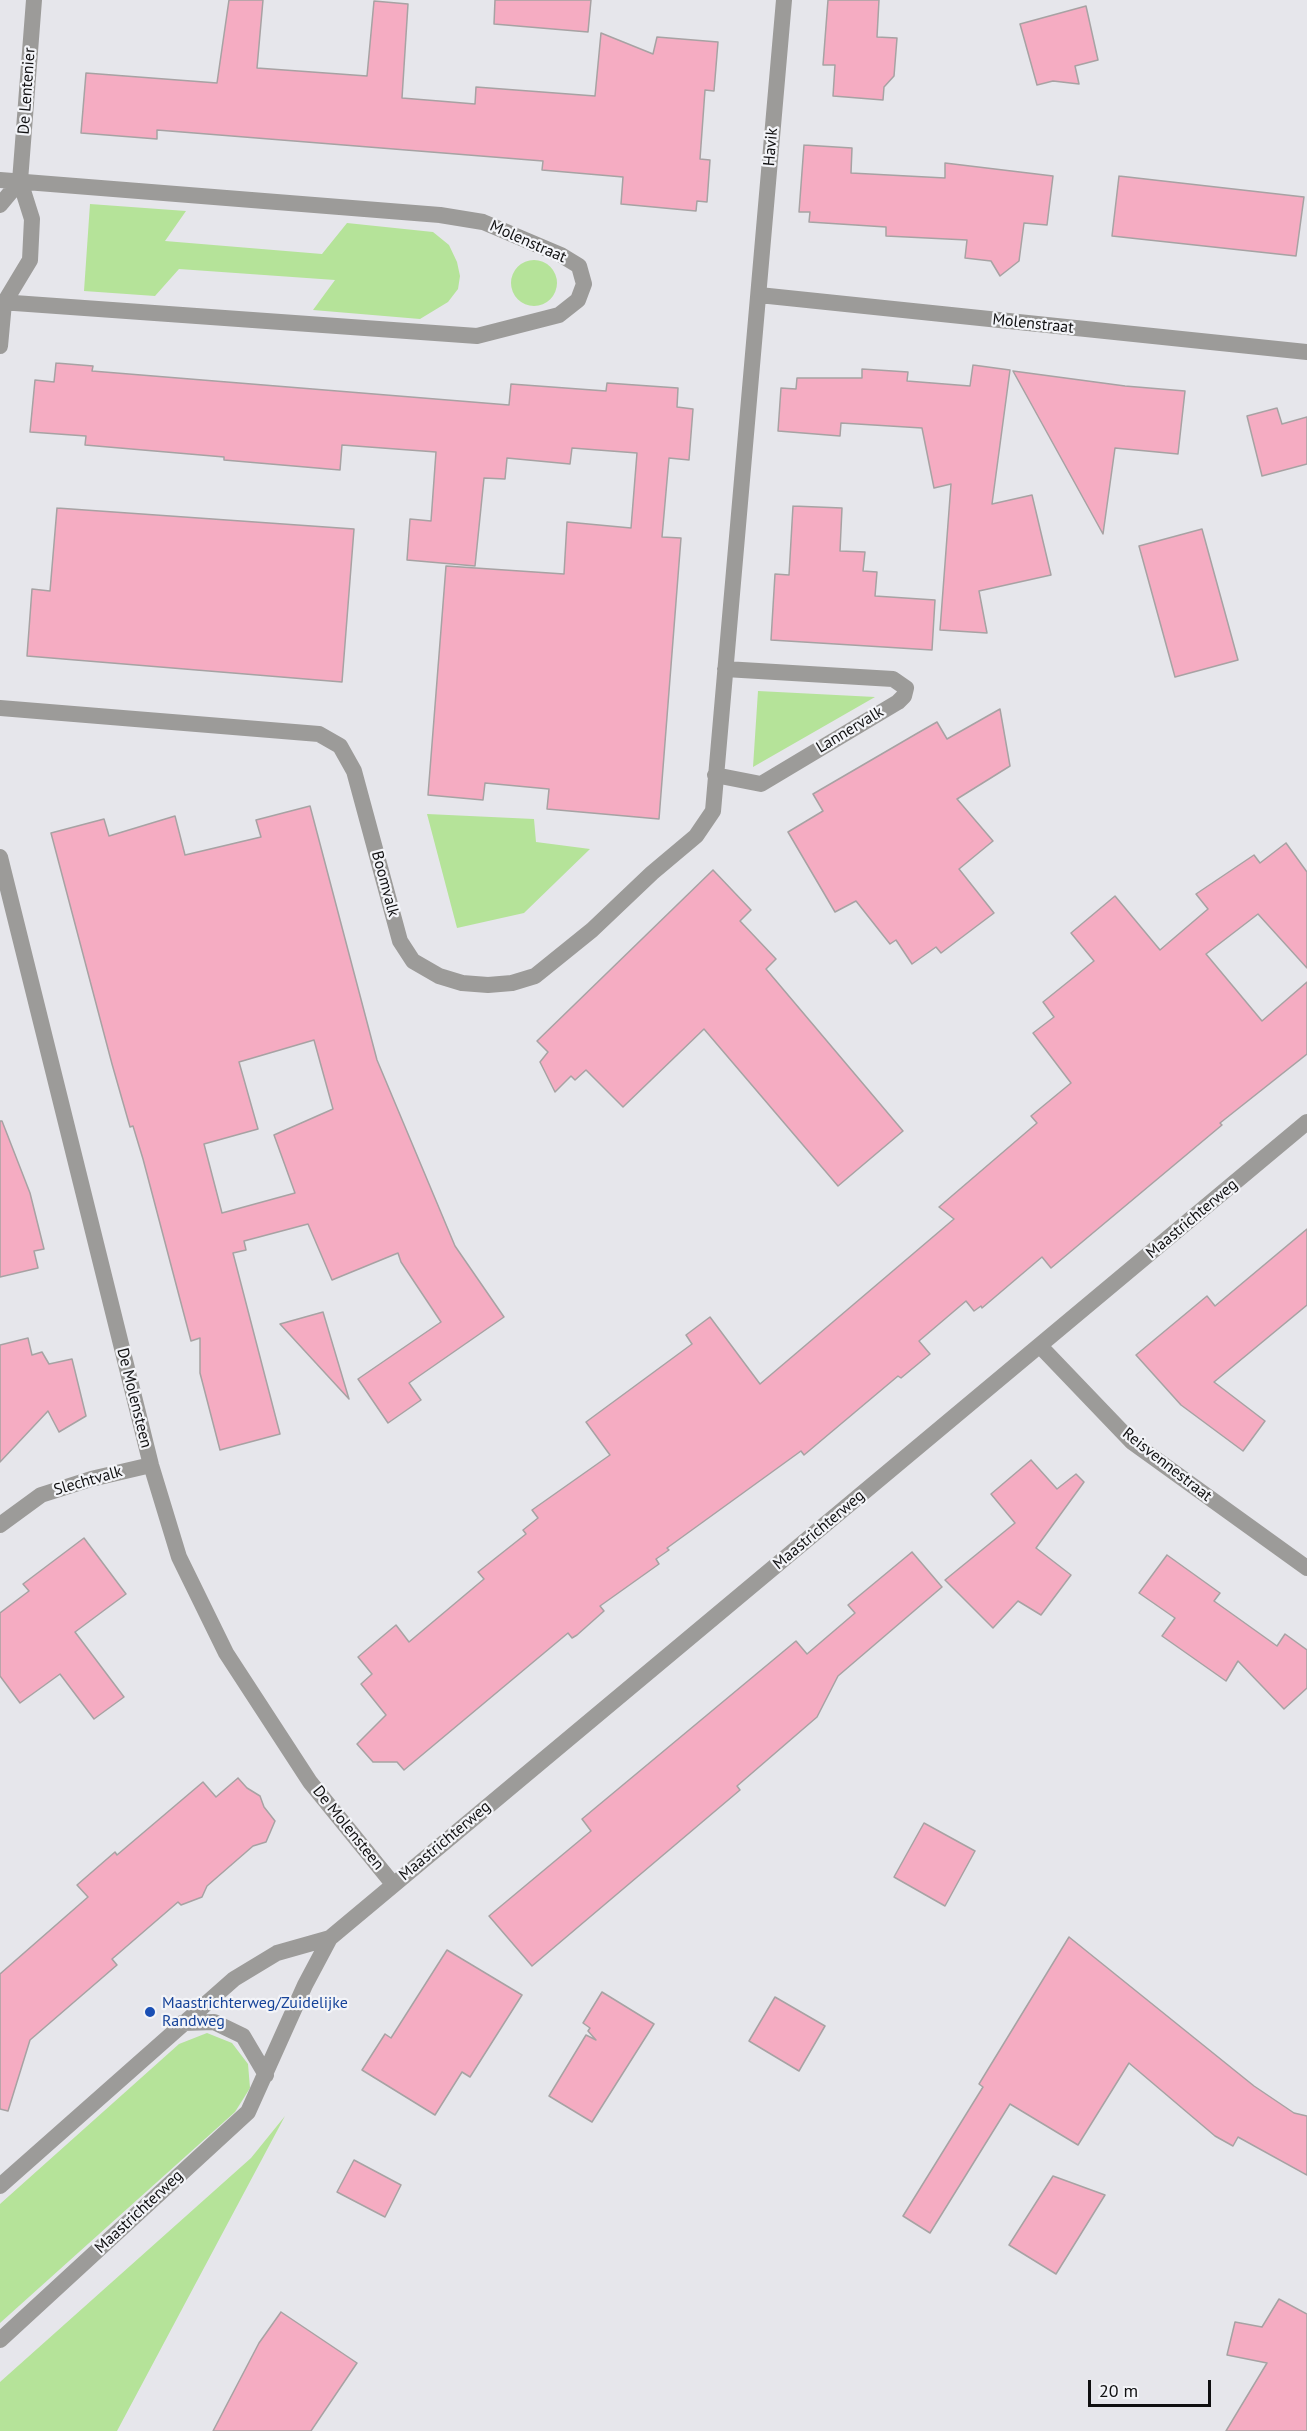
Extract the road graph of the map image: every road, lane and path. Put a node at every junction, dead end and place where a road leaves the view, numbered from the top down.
1 (34, 0) edge
2 (784, 0) edge
3 (0, 180) edge
4 (20, 181) junction
5 (0, 205) edge
6 (759, 295) junction
7 (1, 300) edge
8 (0, 346) edge
9 (1307, 352) edge
10 (725, 669) junction
11 (0, 708) edge
12 (715, 775) junction
13 (0, 857) edge
14 (1307, 1122) edge
15 (1040, 1346) junction
16 (151, 1465) junction
17 (0, 1526) edge
18 (1307, 1568) edge
19 (393, 1884) junction
20 (330, 1938) junction
21 (182, 2023) junction
22 (266, 2075) junction
23 (0, 2186) edge
24 (0, 2340) edge

1 - 4 street, De Lentenier
2 - 6 street, Havik
3 - 4 street, Molenstraat
4 - 5 street
4 - 7 street
4 - 7 street, Molenstraat
6 - 9 street, Molenstraat
6 - 10 street
7 - 8 street
10 - 12 street
10 - 12 street, Lannervalk
11 - 12 street, Boomvalk
13 - 16 street, De Molensteen
14 - 15 street, Maastrichterweg
15 - 18 street, Reisvennestraat
15 - 19 street, Maastrichterweg
16 - 17 street, Slechtvalk
16 - 19 street, De Molensteen
19 - 20 street, Maastrichterweg
20 - 21 street, Maastrichterweg
20 - 22 street, Maastrichterweg
21 - 22 street
21 - 23 street, Maastrichterweg
22 - 24 street, Maastrichterweg

